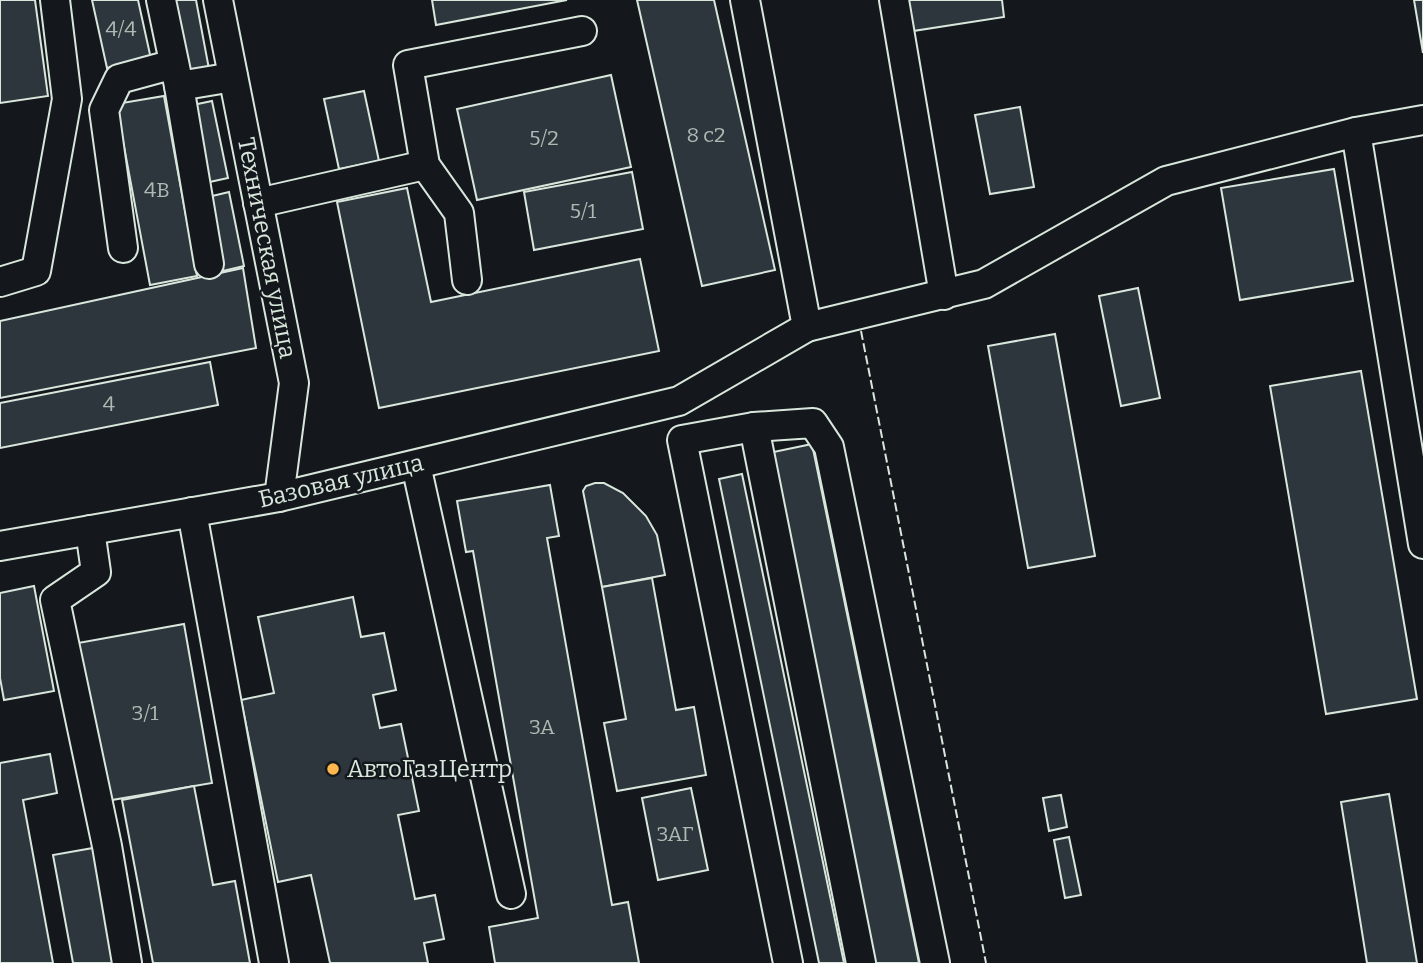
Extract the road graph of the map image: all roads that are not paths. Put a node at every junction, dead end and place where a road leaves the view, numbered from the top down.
1 (55, 0) edge
2 (161, 0) edge
3 (218, 0) edge
4 (746, 0) edge
5 (894, 0) edge
6 (582, 31) dead end
7 (177, 75) junction
8 (233, 77) junction
9 (1423, 121) edge
10 (1356, 132) junction
11 (425, 166) junction
12 (258, 203) junction
13 (124, 248) dead end
14 (209, 264) dead end
15 (467, 280) dead end
16 (0, 282) edge
17 (944, 295) junction
18 (807, 327) junction
19 (679, 401) junction
20 (754, 427) junction
21 (717, 434) junction
22 (416, 465) junction
23 (279, 497) junction
24 (192, 512) junction
25 (90, 530) junction
26 (1423, 544) edge
27 (0, 545) edge
28 (511, 894) dead end
29 (127, 963) edge
30 (274, 963) edge
31 (788, 963) edge
32 (861, 963) edge
33 (935, 963) edge

1 - 16 street
2 - 7 street
3 - 8 street, Техническая улица
4 - 18 street
5 - 17 street
6 - 11 street
7 - 8 street
7 - 13 street
7 - 14 street
8 - 12 street, Техническая улица
9 - 10 street, Базовая улица
10 - 17 street, Базовая улица
10 - 26 street
11 - 12 street
11 - 15 street
12 - 23 street, Техническая улица
17 - 18 street, Базовая улица
18 - 19 street, Базовая улица
19 - 21 street
19 - 22 street, Базовая улица
20 - 21 street
20 - 32 street
20 - 33 street
21 - 31 street
22 - 23 street, Базовая улица
22 - 28 street
23 - 24 street, Базовая улица
24 - 25 street, Базовая улица
24 - 30 street
25 - 27 street, Базовая улица
25 - 29 street

